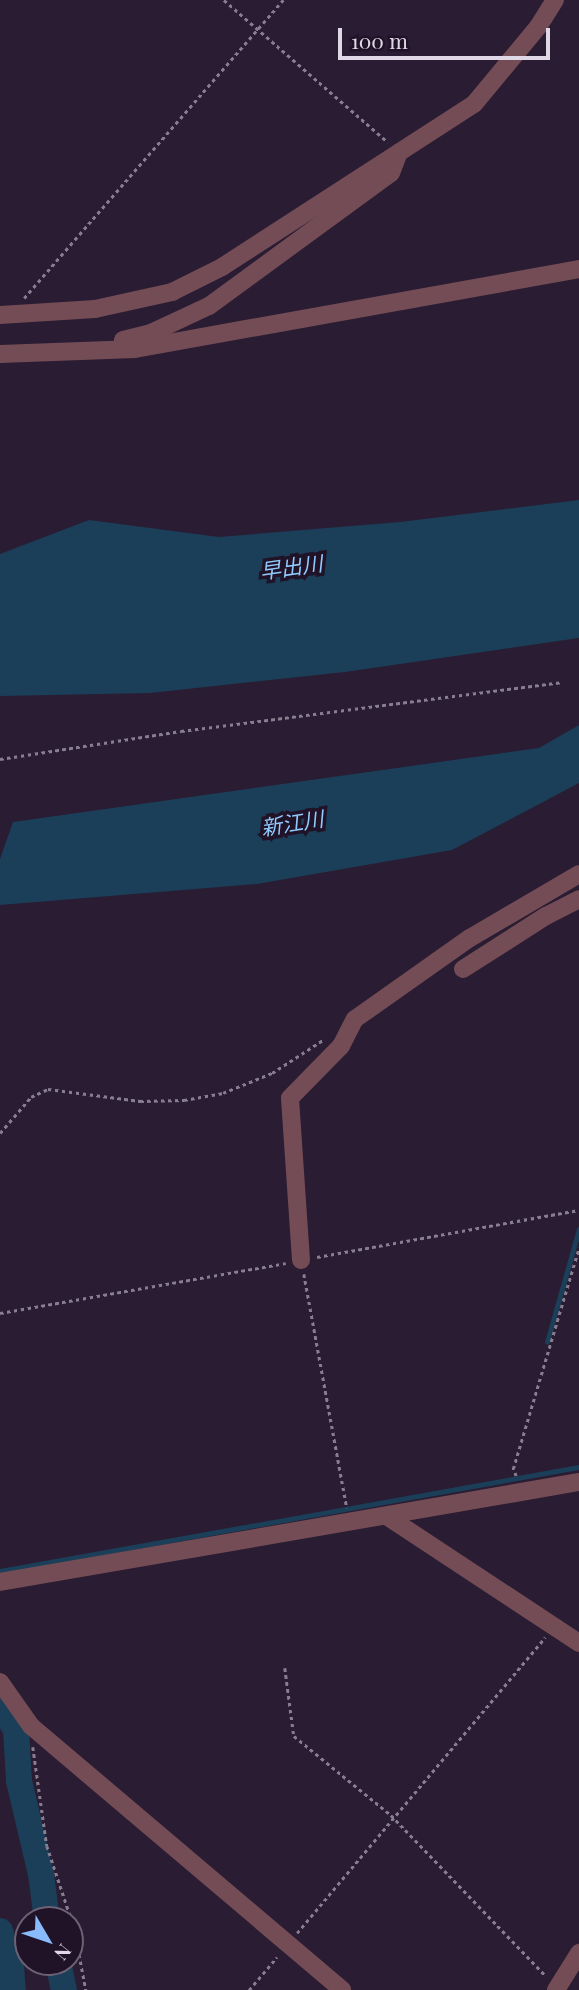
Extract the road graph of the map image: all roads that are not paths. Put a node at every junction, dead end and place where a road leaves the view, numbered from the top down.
1 (555, 0) edge
2 (399, 152) junction
3 (579, 269) edge
4 (4, 315) edge
5 (76, 353) junction
6 (0, 354) edge
7 (579, 874) edge
8 (579, 899) edge
9 (463, 969) dead end
10 (301, 1260) road end
11 (579, 1482) edge
12 (387, 1517) junction
13 (0, 1582) edge
14 (579, 1643) edge
15 (0, 1682) edge
16 (579, 1953) edge
17 (557, 1989) edge
18 (342, 1990) edge

1 - 2 street
2 - 4 street
2 - 5 street
3 - 5 street
5 - 6 street
7 - 10 street
8 - 9 street
11 - 12 street
12 - 13 street
12 - 14 street
15 - 18 street
16 - 17 street

